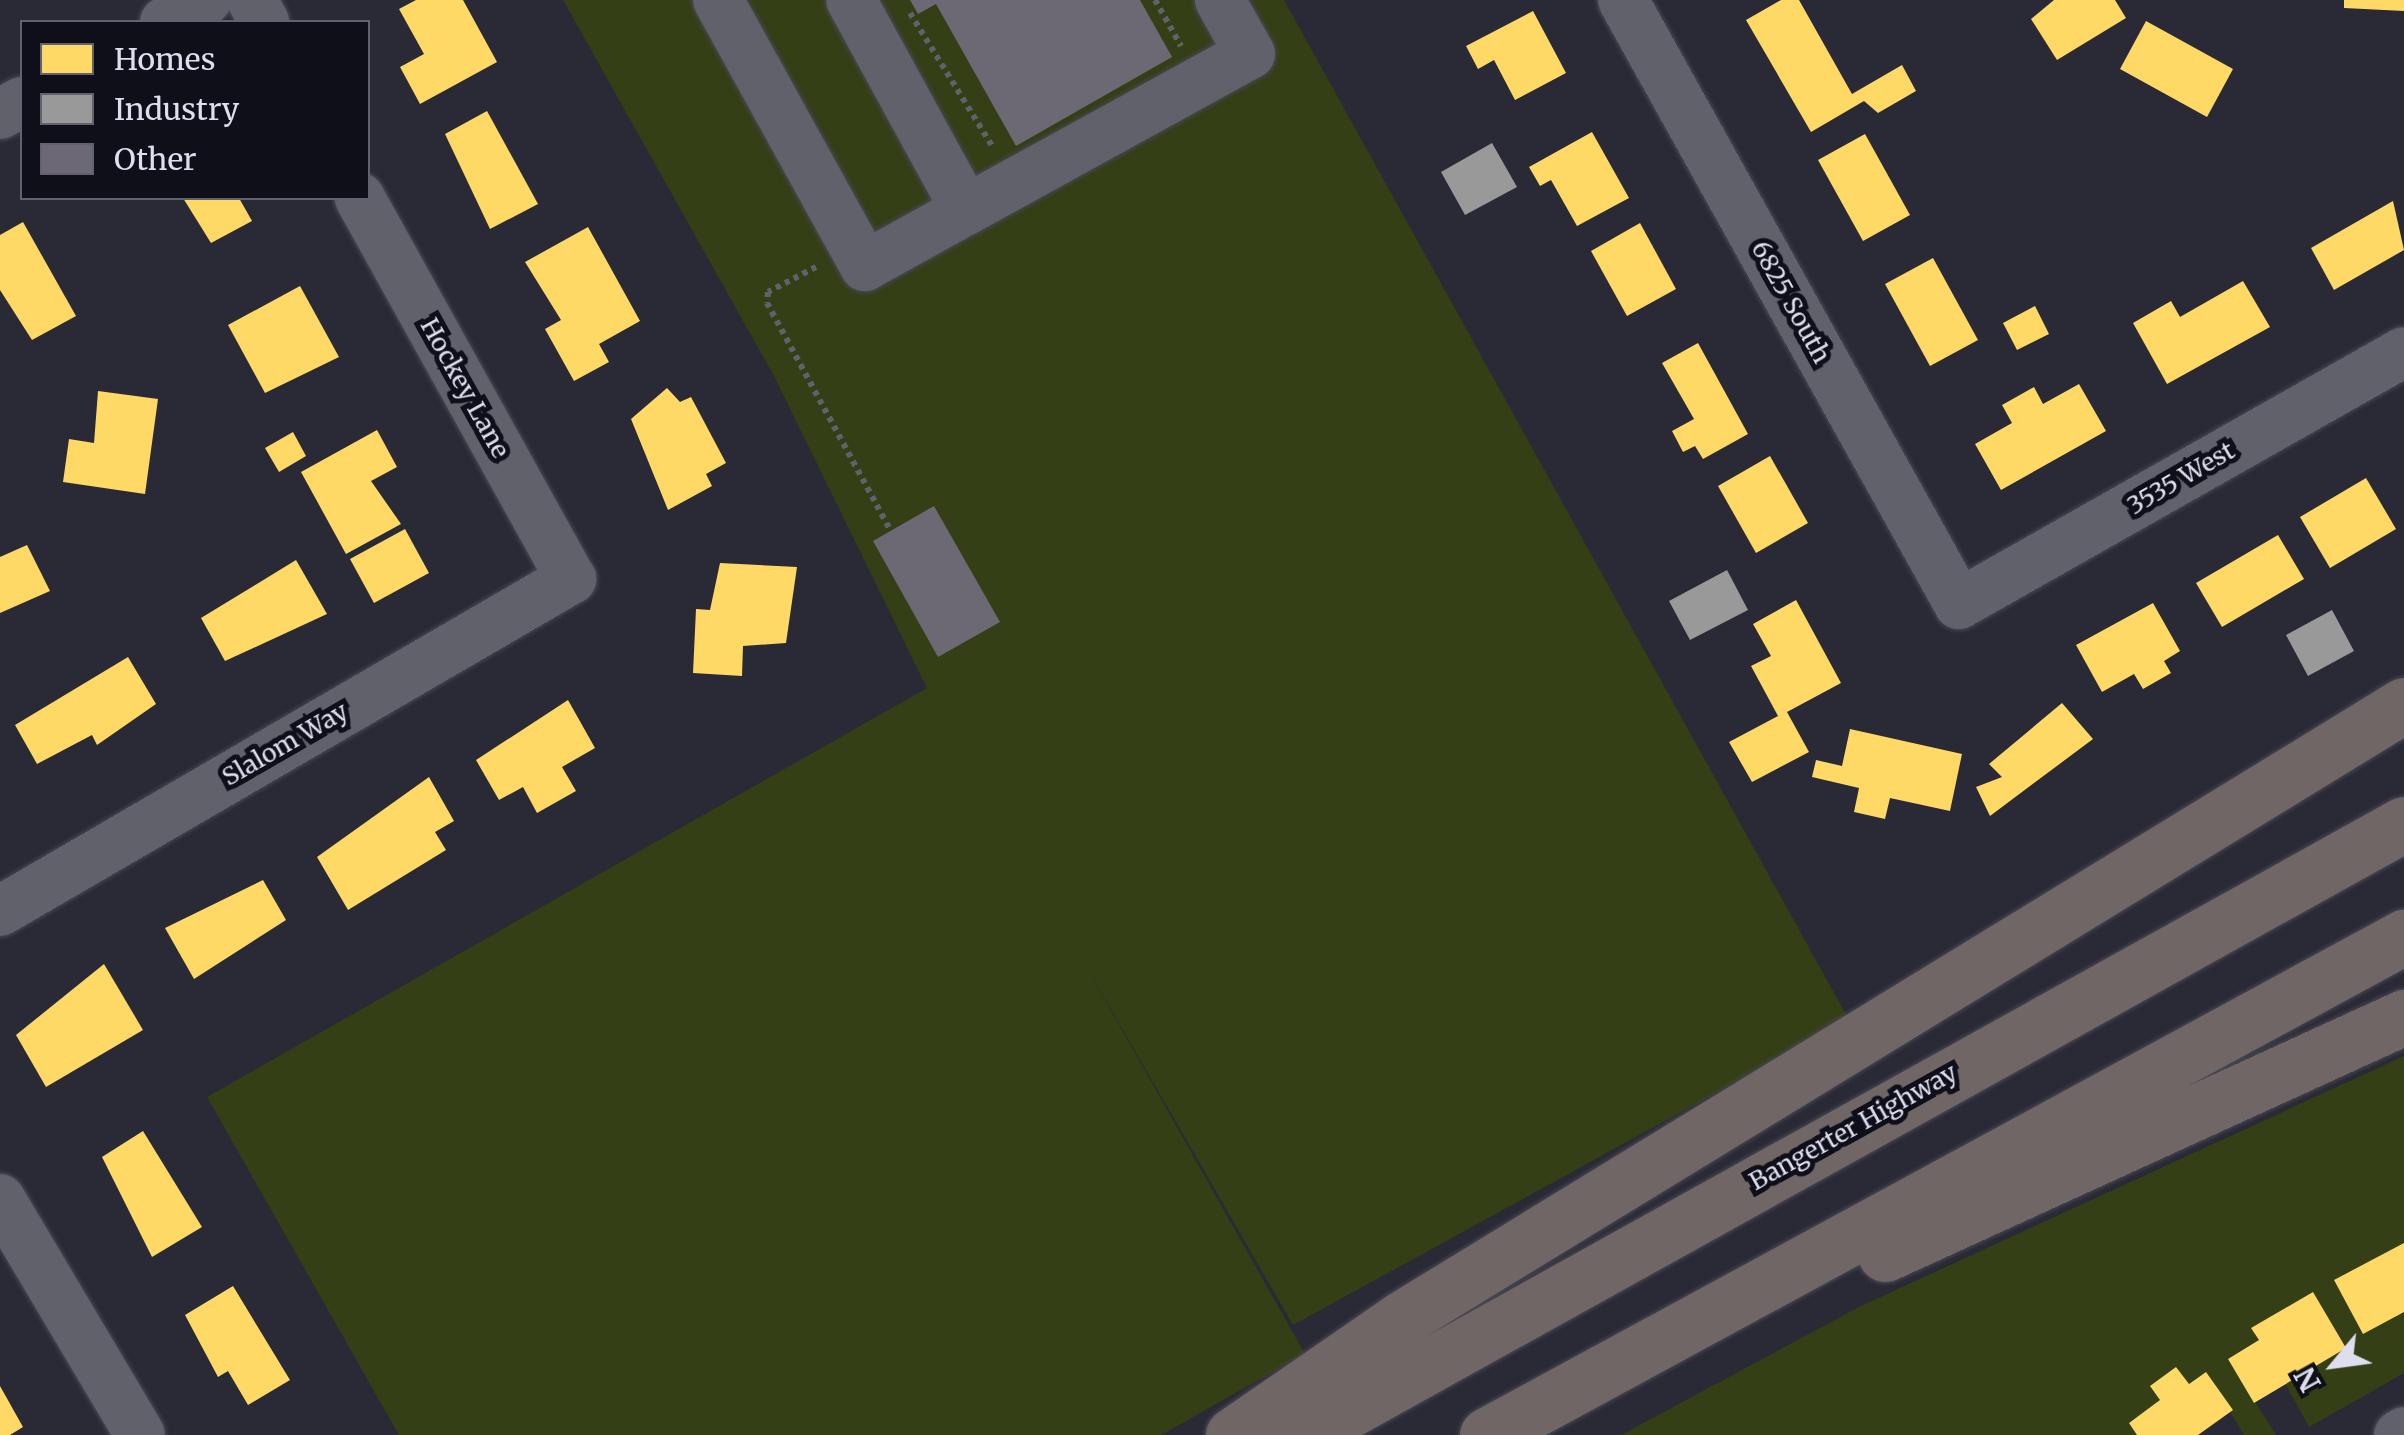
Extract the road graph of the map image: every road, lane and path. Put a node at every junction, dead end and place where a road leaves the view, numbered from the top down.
1 (206, 0) edge
2 (718, 0) edge
3 (1154, 0) edge
4 (1220, 0) edge
5 (1624, 0) edge
6 (875, 4) edge
7 (170, 20) edge
8 (1189, 60) dead end
9 (1003, 166) dead end
10 (361, 200) edge
11 (966, 210) junction
12 (854, 246) junction
13 (2404, 352) edge
14 (890, 530) dead end
15 (570, 579) joint
16 (1958, 604) joint
17 (2404, 705) edge
18 (2404, 824) edge
19 (0, 911) edge
20 (2404, 937) edge
21 (2404, 1018) edge
22 (0, 1199) edge
23 (1657, 1338) junction
24 (140, 1435) edge
25 (1233, 1435) edge
26 (1304, 1435) edge
27 (1487, 1435) edge

1 - 7 street
2 - 12 street
3 - 8 path
4 - 11 street
5 - 16 street, 6825 South
6 - 9 path
6 - 11 street
10 - 15 street, Hockey Lane
11 - 12 street
12 - 14 path
13 - 16 street, 3535 West
15 - 19 street, Slalom Way
17 - 25 highway
18 - 26 highway, Bangerter Highway
20 - 23 highway
21 - 23 highway
22 - 24 street
23 - 27 highway

